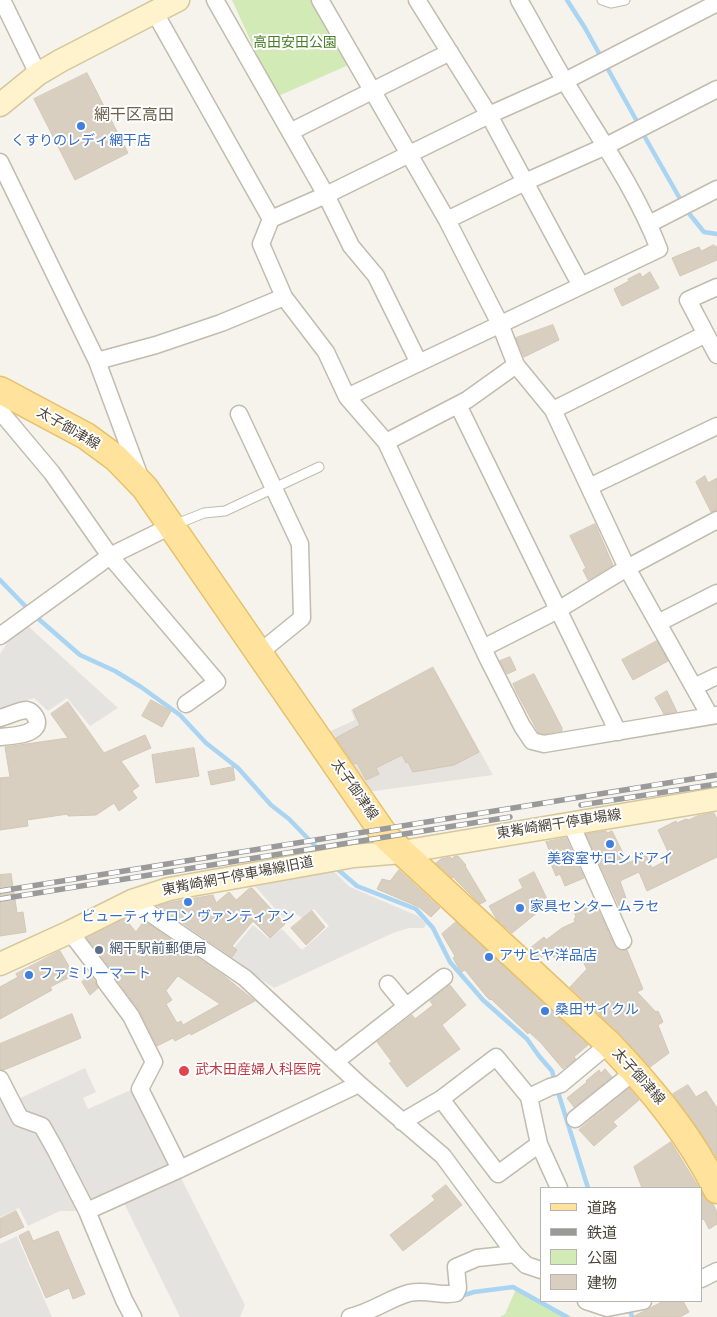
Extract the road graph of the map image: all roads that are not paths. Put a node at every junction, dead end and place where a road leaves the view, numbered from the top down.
1 (2, 0) edge
2 (178, 0) edge
3 (216, 0) edge
4 (320, 0) edge
5 (417, 0) edge
6 (519, 0) edge
7 (602, 0) edge
8 (625, 0) edge
9 (717, 3) edge
10 (154, 13) junction
11 (450, 52) junction
12 (38, 74) junction
13 (565, 81) junction
14 (717, 89) edge
15 (373, 90) junction
16 (2, 99) edge
17 (489, 115) junction
18 (290, 132) junction
19 (606, 146) junction
20 (409, 154) junction
21 (0, 162) edge
22 (525, 182) junction
23 (717, 189) edge
24 (326, 195) junction
25 (271, 219) junction
26 (447, 220) junction
27 (649, 224) junction
28 (581, 286) junction
29 (717, 287) edge
30 (284, 297) junction
31 (500, 324) junction
32 (706, 334) junction
33 (717, 355) edge
34 (97, 361) junction
35 (418, 363) junction
36 (516, 365) junction
37 (0, 390) edge
38 (347, 397) junction
39 (458, 405) junction
40 (553, 410) junction
41 (0, 411) edge
42 (240, 414) dead end
43 (717, 426) edge
44 (386, 442) junction
45 (319, 467) dead end
46 (589, 487) junction
47 (145, 488) junction
48 (274, 489) junction
49 (717, 520) edge
50 (171, 526) junction
51 (110, 556) junction
52 (627, 568) junction
53 (717, 593) edge
54 (558, 610) junction
55 (658, 623) junction
56 (0, 636) edge
57 (483, 648) junction
58 (259, 653) junction
59 (717, 676) edge
60 (694, 688) junction
61 (186, 704) dead end
62 (714, 716) edge
63 (0, 718) edge
64 (618, 732) junction
65 (0, 737) edge
66 (717, 799) edge
67 (572, 824) junction
68 (402, 852) junction
69 (132, 901) junction
70 (70, 932) junction
71 (623, 941) dead end
72 (0, 964) edge
73 (444, 977) dead end
74 (388, 984) dead end
75 (406, 1006) junction
76 (609, 1044) junction
77 (335, 1062) junction
78 (634, 1071) junction
79 (0, 1078) edge
80 (359, 1084) junction
81 (529, 1097) junction
82 (441, 1099) junction
83 (575, 1119) dead end
84 (402, 1122) junction
85 (539, 1144) junction
86 (180, 1169) junction
87 (560, 1187) edge
88 (717, 1190) edge
89 (88, 1211) junction
90 (515, 1254) junction
91 (540, 1270) edge
92 (717, 1271) edge
93 (702, 1278) edge
94 (589, 1302) edge
95 (635, 1303) edge
96 (133, 1317) edge
97 (350, 1317) edge

1 - 12 street
2 - 10 main road
3 - 18 street
4 - 15 street
5 - 11 street
6 - 13 street
7 - 8 lane
9 - 13 street
10 - 12 main road
10 - 25 street
11 - 15 street
11 - 17 street
12 - 16 main road
13 - 17 street
13 - 19 street
14 - 19 street
15 - 18 street
15 - 20 street
17 - 20 street
17 - 22 street
18 - 24 street
19 - 22 street
19 - 27 street
20 - 24 street
20 - 26 street
21 - 34 street
22 - 26 street
22 - 28 street
23 - 27 street
24 - 25 street
24 - 35 street
25 - 30 street
26 - 31 street
27 - 28 street
28 - 31 street
29 - 32 street
30 - 34 street
30 - 38 street
31 - 35 street
31 - 36 street
32 - 33 street
32 - 40 street
34 - 47 street
35 - 38 street
36 - 39 street
36 - 40 street
37 - 47 main road, 太子御津線
38 - 44 street
39 - 44 street
39 - 54 street
40 - 46 street
41 - 51 street
42 - 48 street
43 - 46 street
44 - 57 street
45 - 48 lane
46 - 52 street
47 - 50 main road, 太子御津線
48 - 50 lane
48 - 58 street
49 - 52 street
50 - 51 street
50 - 58 main road, 太子御津線
51 - 56 street
51 - 61 street
52 - 54 street
52 - 55 street
53 - 55 street
54 - 57 street
54 - 64 street
55 - 60 street
57 - 64 street
58 - 68 main road, 太子御津線
59 - 60 street
60 - 62 street
62 - 64 street
63 - 65 street
66 - 67 main road, 東觜崎網干停車場線
67 - 68 main road, 東觜崎網干停車場線
67 - 71 street
68 - 69 main road, 東觜崎網干停車場線旧道
68 - 76 main road, 太子御津線
69 - 70 main road, 東觜崎網干停車場線旧道
69 - 77 street
70 - 72 main road, 東觜崎網干停車場線旧道
70 - 86 street
73 - 75 street
74 - 75 street
75 - 77 street
76 - 78 main road, 太子御津線
76 - 81 street
77 - 80 street
78 - 83 street
78 - 88 main road, 太子御津線
79 - 89 street
80 - 84 street
80 - 86 street
81 - 82 street
81 - 85 street
82 - 84 street
82 - 85 street
84 - 90 street
85 - 87 street
86 - 89 street
89 - 96 street
90 - 91 street
90 - 97 street
92 - 93 street
94 - 95 street

